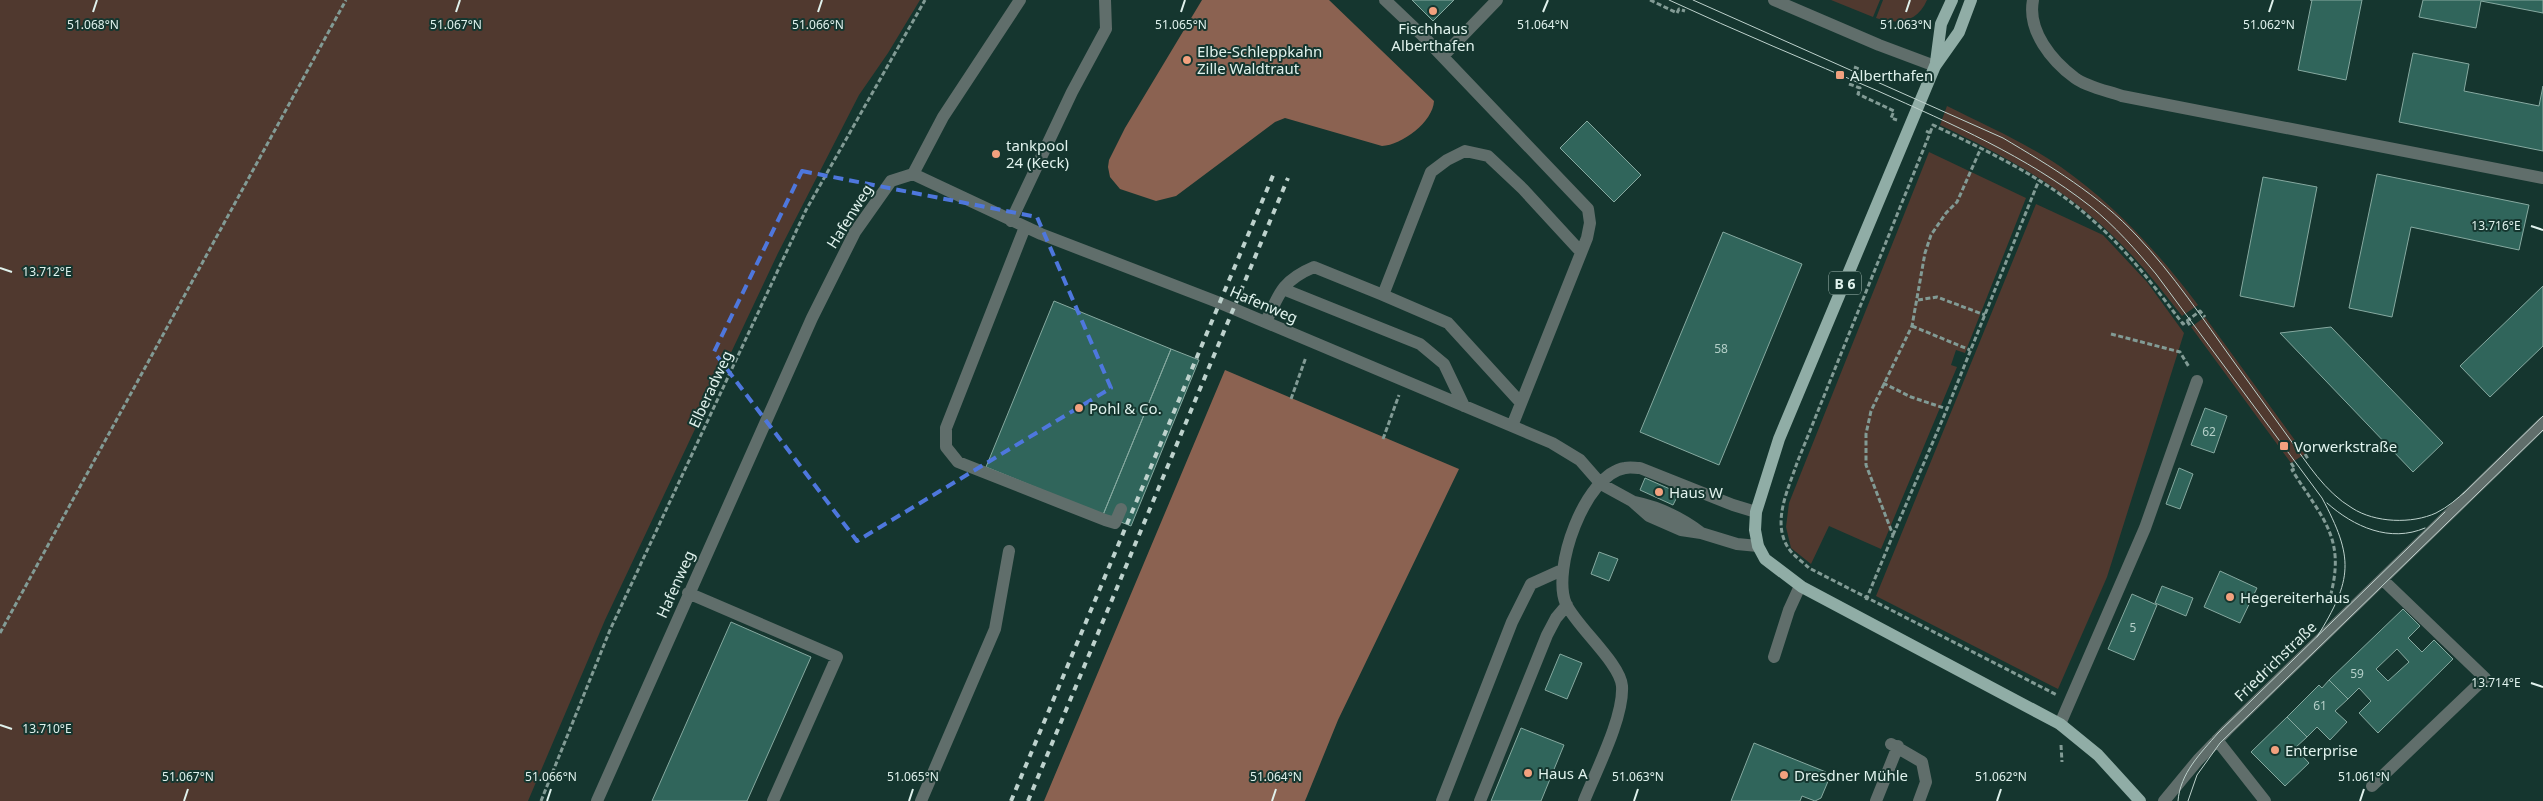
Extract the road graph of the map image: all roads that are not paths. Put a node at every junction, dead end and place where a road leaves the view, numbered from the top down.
1 (1020, 0) edge
2 (1105, 0) edge
3 (1385, 0) edge
4 (1497, 0) edge
5 (1774, 0) edge
6 (1952, 0) edge
7 (1971, 0) edge
8 (2033, 0) edge
9 (1443, 56) junction
10 (1935, 66) junction
11 (913, 174) junction
12 (2543, 178) edge
13 (1011, 221) junction
14 (1025, 227) junction
15 (1581, 252) junction
16 (1283, 288) junction
17 (1383, 295) junction
18 (1266, 322) junction
19 (2197, 381) road end
20 (1521, 403) junction
21 (1464, 406) junction
22 (2543, 423) edge
23 (1512, 426) junction
24 (1601, 484) junction
25 (1121, 509) dead end
26 (1756, 512) junction
27 (1758, 546) junction
28 (1009, 551) dead end
29 (1562, 570) junction
30 (2383, 580) junction
31 (1800, 586) junction
32 (688, 593) junction
33 (1567, 605) junction
34 (1774, 657) dead end
35 (2060, 724) junction
36 (2217, 740) junction
37 (2372, 786) dead end
38 (597, 801) edge
39 (773, 801) edge
40 (921, 801) edge
41 (1442, 801) edge
42 (1480, 801) edge
43 (1584, 801) edge
44 (1876, 801) edge
45 (1918, 801) edge
46 (2140, 801) edge
47 (2164, 801) edge
48 (2265, 801) edge

1 - 11 street
2 - 13 street
3 - 9 street
4 - 9 street
5 - 10 street
6 - 10 main road, B 6
7 - 10 main road, B 6
8 - 12 street
9 - 15 street
10 - 26 main road, B 6
11 - 13 street, Hafenweg
11 - 32 street, Hafenweg
13 - 14 street, Hafenweg
14 - 18 street, Hafenweg
14 - 25 street
15 - 17 street
15 - 20 street
16 - 17 street
16 - 18 street
16 - 21 street
17 - 20 street
18 - 21 street, Hafenweg
19 - 35 street
20 - 23 street
21 - 23 street, Hafenweg
22 - 30 street, Friedrichstraße
23 - 24 street, Hafenweg
24 - 26 street
24 - 27 street
24 - 29 street
26 - 27 main road, B 6
27 - 31 main road
28 - 40 street
29 - 33 street
29 - 41 street
30 - 36 street, Friedrichstraße
30 - 37 street
31 - 34 street
31 - 35 main road
32 - 38 street, Hafenweg
32 - 39 street
33 - 42 street
33 - 43 street
35 - 46 main road
36 - 47 street, Friedrichstraße
36 - 48 street
44 - 45 street

